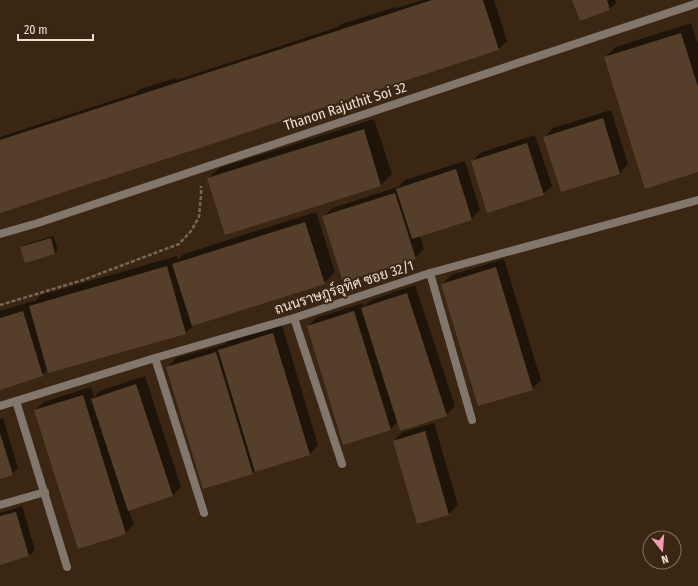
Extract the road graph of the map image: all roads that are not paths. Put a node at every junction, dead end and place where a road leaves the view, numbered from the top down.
1 (698, 3) edge
2 (698, 200) edge
3 (0, 234) edge
4 (430, 272) junction
5 (294, 318) junction
6 (155, 358) junction
7 (16, 401) junction
8 (0, 406) edge
9 (472, 420) dead end
10 (342, 464) dead end
11 (44, 492) junction
12 (0, 505) edge
13 (204, 513) dead end
14 (67, 567) dead end

1 - 3 street, Thanon Rajuthit Soi 32
2 - 4 street, ถนนราษฎร์อุทิศ ซอย 32/1
4 - 5 street, ถนนราษฎร์อุทิศ ซอย 32/1
4 - 9 street
5 - 6 street, ถนนราษฎร์อุทิศ ซอย 32/1
5 - 10 street
6 - 7 street, ถนนราษฎร์อุทิศ ซอย 32/1
6 - 13 street
7 - 8 street, ถนนราษฎร์อุทิศ ซอย 32/1
7 - 11 street
11 - 12 street
11 - 14 street

